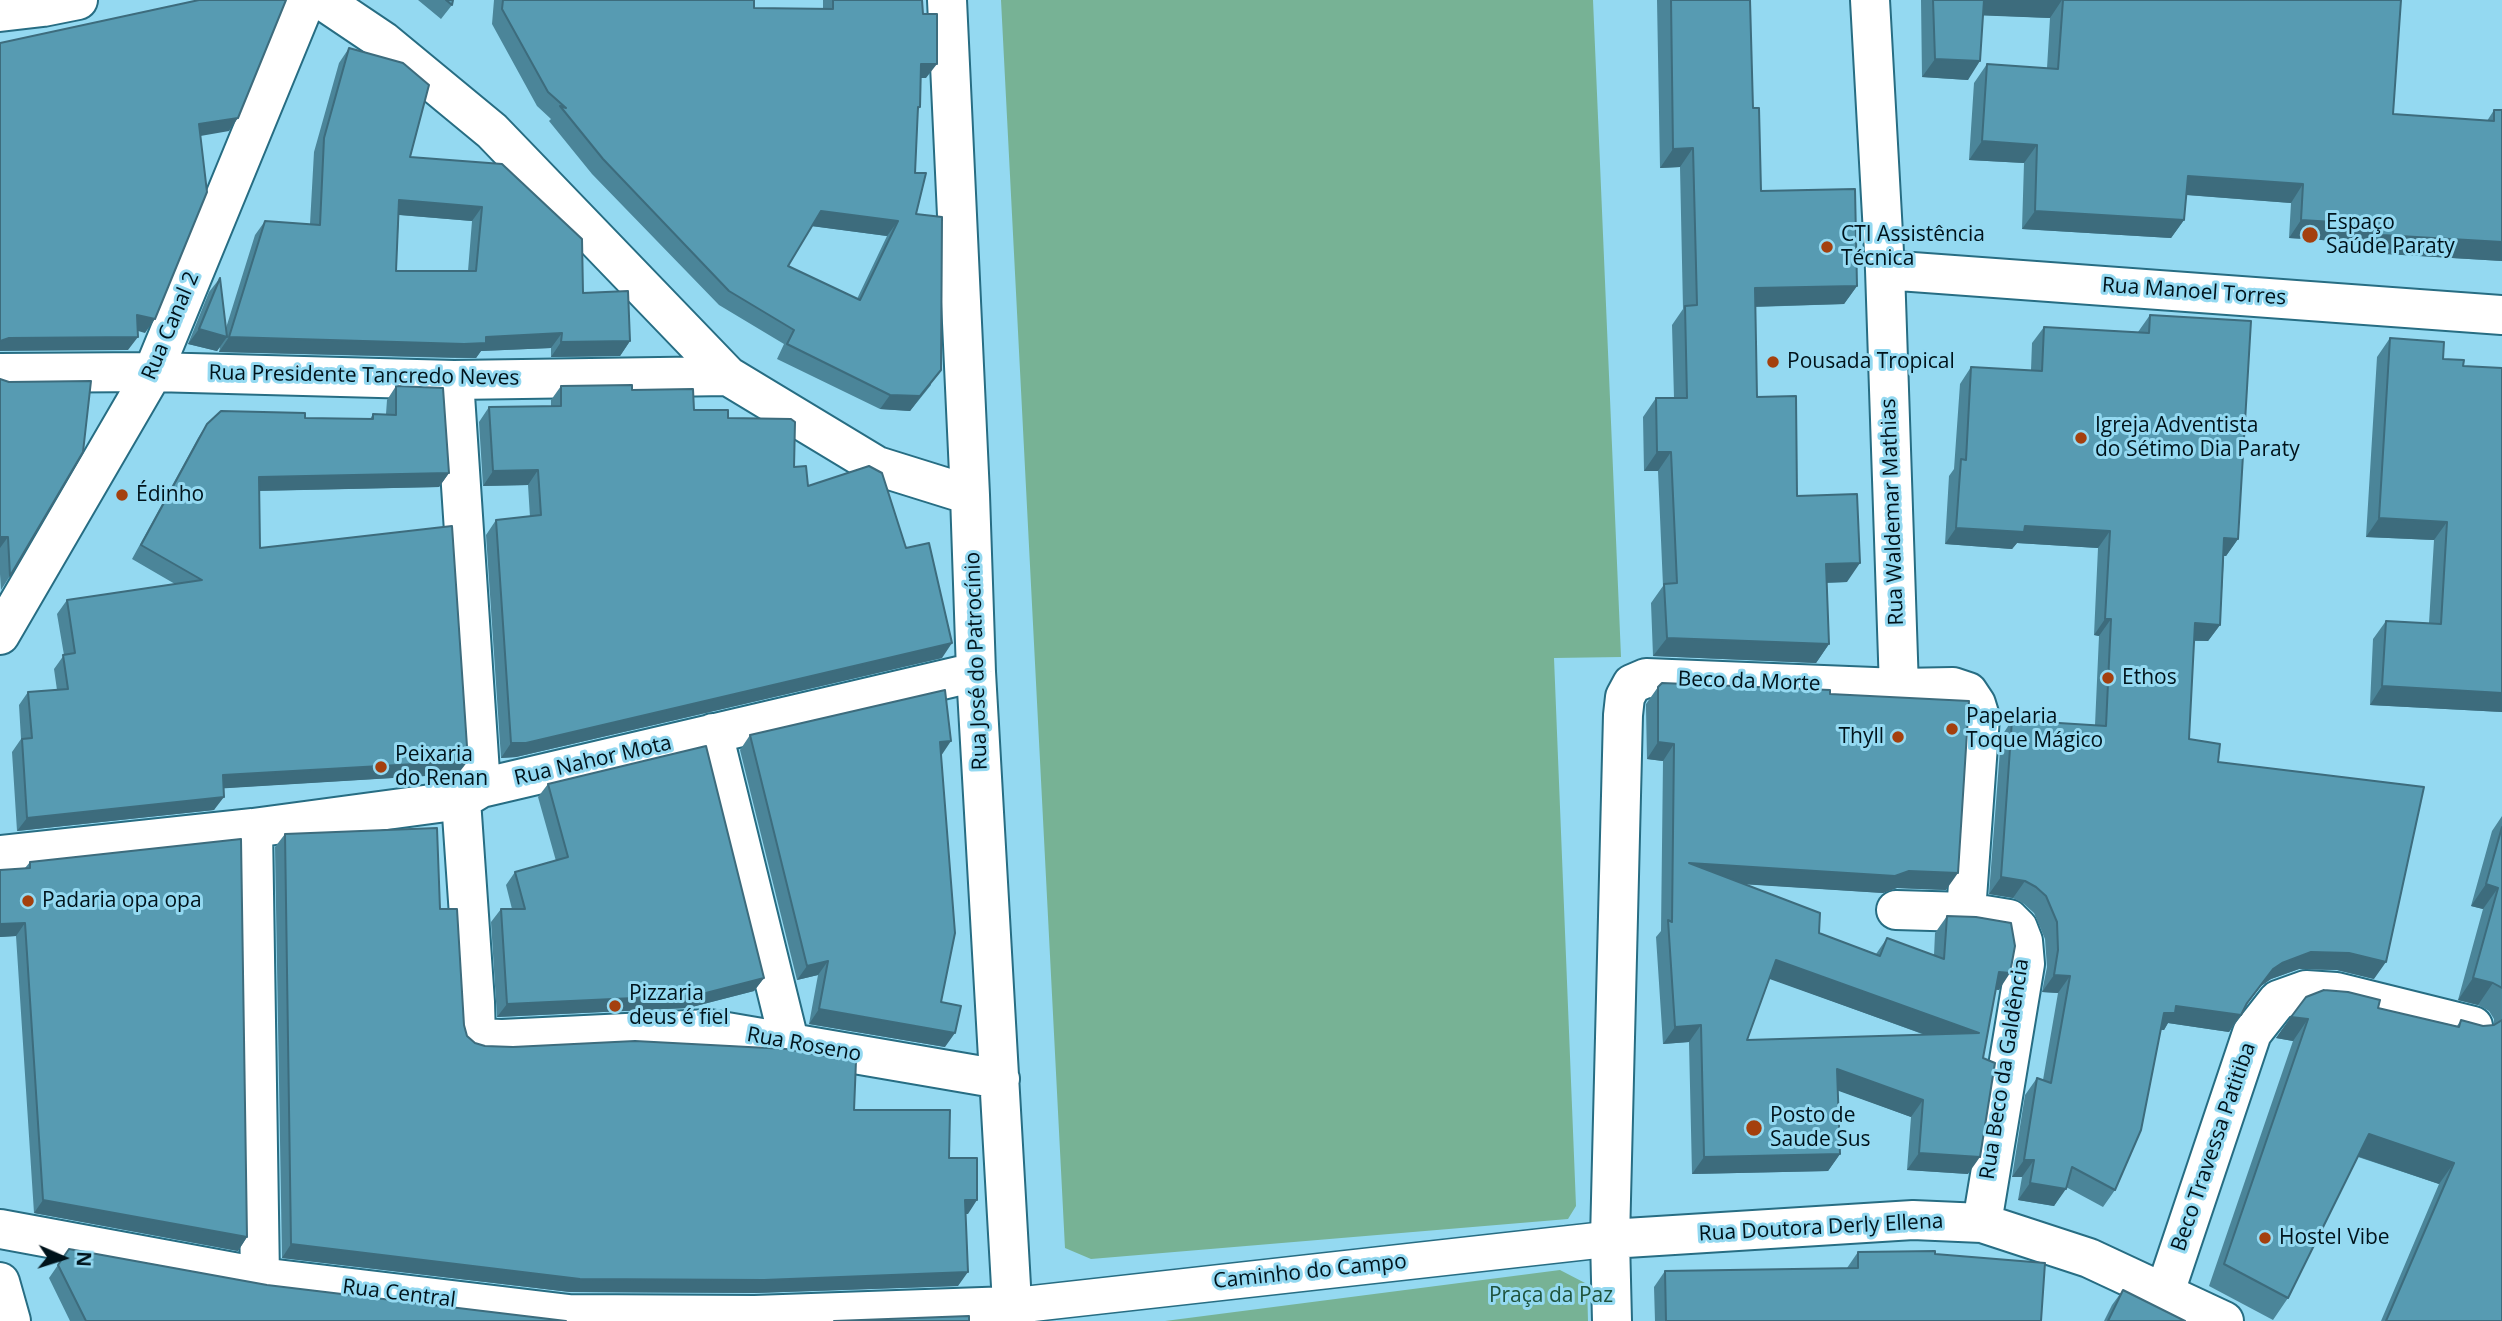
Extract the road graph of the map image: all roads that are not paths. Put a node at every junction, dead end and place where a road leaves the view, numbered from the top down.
1 (78, 0) edge
2 (306, 0) edge
3 (322, 0) edge
4 (947, 0) edge
5 (1870, 0) edge
6 (0, 12) edge
7 (1885, 270) junction
8 (2502, 315) edge
9 (153, 372) junction
10 (0, 373) edge
11 (728, 376) junction
12 (454, 380) junction
13 (970, 495) junction
14 (0, 635) edge
15 (976, 671) junction
16 (1899, 688) junction
17 (713, 733) junction
18 (471, 794) junction
19 (253, 828) junction
20 (0, 855) edge
21 (1896, 910) dead end
22 (1966, 912) junction
23 (2473, 1026) edge
24 (789, 1041) junction
25 (1000, 1079) junction
26 (1982, 1223) junction
27 (0, 1228) edge
28 (1610, 1239) junction
29 (260, 1277) junction
30 (0, 1282) edge
31 (2165, 1292) junction
32 (1012, 1313) edge
33 (11, 1321) edge
34 (1612, 1321) edge
35 (2224, 1321) edge

1 - 6 street
2 - 9 street, Rua Canal 2
3 - 11 street
4 - 13 street, Rua José do Patrocínio
5 - 7 street, Rua Waldemar Mathias
7 - 8 street, Rua Manoel Torres
7 - 16 street, Rua Waldemar Mathias
9 - 10 street, Rua Presidente Tancredo Neves
9 - 12 street, Rua Presidente Tancredo Neves
9 - 14 street, Rua Canal 2
11 - 12 street, Rua Presidente Tancredo Neves
11 - 13 street
12 - 18 street
13 - 15 street, Rua José do Patrocínio
15 - 17 street, Rua Nahor Mota
15 - 25 street, Rua José do Patrocínio
16 - 22 street
16 - 28 street, Beco da Morte
17 - 18 street, Rua Nahor Mota
17 - 24 street
18 - 19 street, Rua Nahor Mota
18 - 24 street, Rua Roseno
19 - 20 street, Rua Nahor Mota
19 - 29 street
21 - 22 street, Rua Beco da Galdência
22 - 26 street, Rua Beco da Galdência
23 - 31 street, Beco Travessa Patitiba
24 - 25 street, Rua Roseno
25 - 32 street, Rua José do Patrocínio
26 - 28 street, Rua Doutora Derly Ellena
26 - 31 street, Rua Doutora Derly Ellena
27 - 29 street, Rua Central
28 - 32 street, Caminho do Campo
28 - 34 street, Beco da Morte
29 - 32 street, Rua Central
30 - 33 street
31 - 35 street, Rua Doutora Derly Ellena

